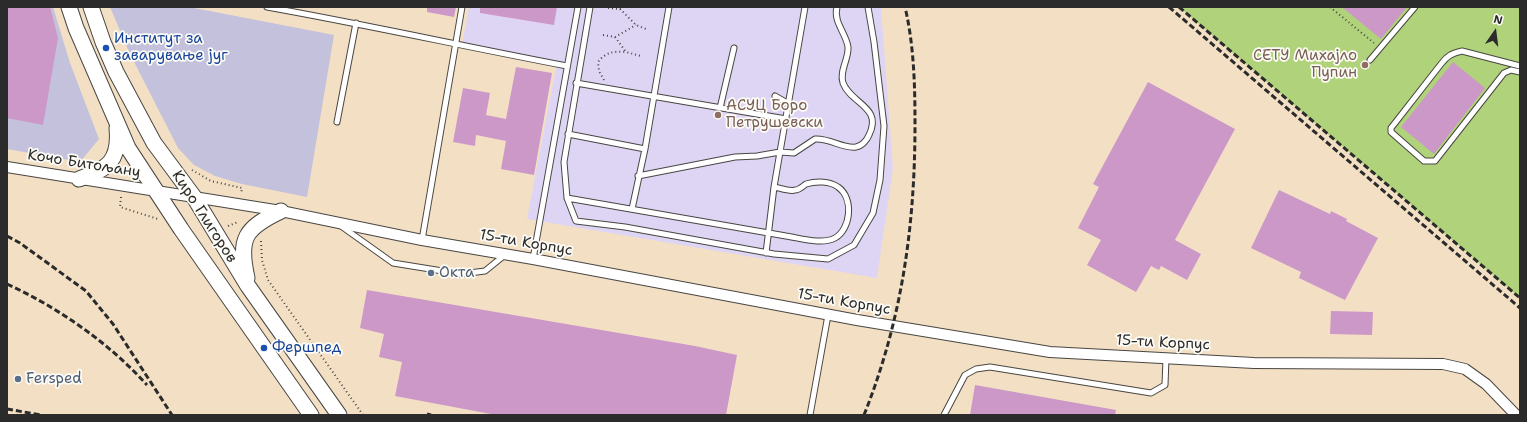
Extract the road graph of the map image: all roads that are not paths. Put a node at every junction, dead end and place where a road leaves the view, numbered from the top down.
1 (69, 7) edge
2 (92, 7) edge
3 (267, 7) edge
4 (462, 7) edge
5 (578, 7) edge
6 (590, 7) edge
7 (669, 7) edge
8 (805, 7) edge
9 (837, 7) edge
10 (868, 7) edge
11 (1415, 7) edge
12 (356, 23) junction
13 (455, 44) junction
14 (734, 48) dead end
15 (1370, 60) dead end
16 (567, 66) junction
17 (1520, 66) edge
18 (1520, 72) edge
19 (576, 83) junction
20 (654, 96) junction
21 (775, 96) dead end
22 (789, 104) junction
23 (720, 108) junction
24 (786, 119) junction
25 (338, 122) dead end
26 (872, 124) junction
27 (117, 125) junction
28 (884, 126) junction
29 (568, 134) junction
30 (644, 149) junction
31 (780, 152) junction
32 (7, 167) edge
33 (638, 176) junction
34 (79, 179) junction
35 (774, 187) junction
36 (156, 191) junction
37 (194, 197) junction
38 (567, 198) junction
39 (632, 209) junction
40 (281, 211) junction
41 (337, 223) junction
42 (769, 233) junction
43 (422, 240) junction
44 (766, 253) junction
45 (506, 254) junction
46 (533, 259) junction
47 (248, 286) junction
48 (828, 315) junction
49 (1166, 358) junction
50 (310, 415) edge
51 (339, 415) edge
52 (810, 415) edge
53 (944, 415) edge
54 (1516, 415) edge

1 - 27 street, Киро Глигоров
2 - 37 street, Киро Глигоров
3 - 12 lane
4 - 13 lane
5 - 16 lane
6 - 19 lane
7 - 20 lane
8 - 22 lane
9 - 26 lane
10 - 28 lane
11 - 15 lane
12 - 13 lane
12 - 25 lane
13 - 16 lane
13 - 43 lane
14 - 23 lane
16 - 46 lane
17 - 18 lane
19 - 20 lane
19 - 29 lane
20 - 23 lane
20 - 30 lane
21 - 22 lane
22 - 24 lane
23 - 24 lane
24 - 31 lane
26 - 28 lane
26 - 31 lane
27 - 34 street
27 - 36 street, Киро Глигоров
28 - 44 lane
29 - 30 lane
29 - 38 lane
30 - 33 lane
31 - 33 lane
31 - 35 lane
32 - 34 street, Кочо Битољану
33 - 39 lane
34 - 36 street, Кочо Битољану
35 - 42 lane
35 - 42 lane
36 - 37 street, 15-ти Корпус
36 - 50 street, Киро Глигоров
37 - 40 street, 15-ти Корпус
37 - 47 street, Киро Глигоров
38 - 39 lane
38 - 44 lane
39 - 42 lane
40 - 41 street, 15-ти Корпус
40 - 47 street
41 - 43 street, 15-ти Корпус
41 - 45 lane
42 - 44 lane
43 - 45 street, 15-ти Корпус
45 - 46 street, 15-ти Корпус
46 - 48 street, 15-ти Корпус
47 - 51 street, Киро Глигоров
48 - 49 street, 15-ти Корпус
48 - 52 lane
49 - 53 lane
49 - 54 street, 15-ти Корпус

